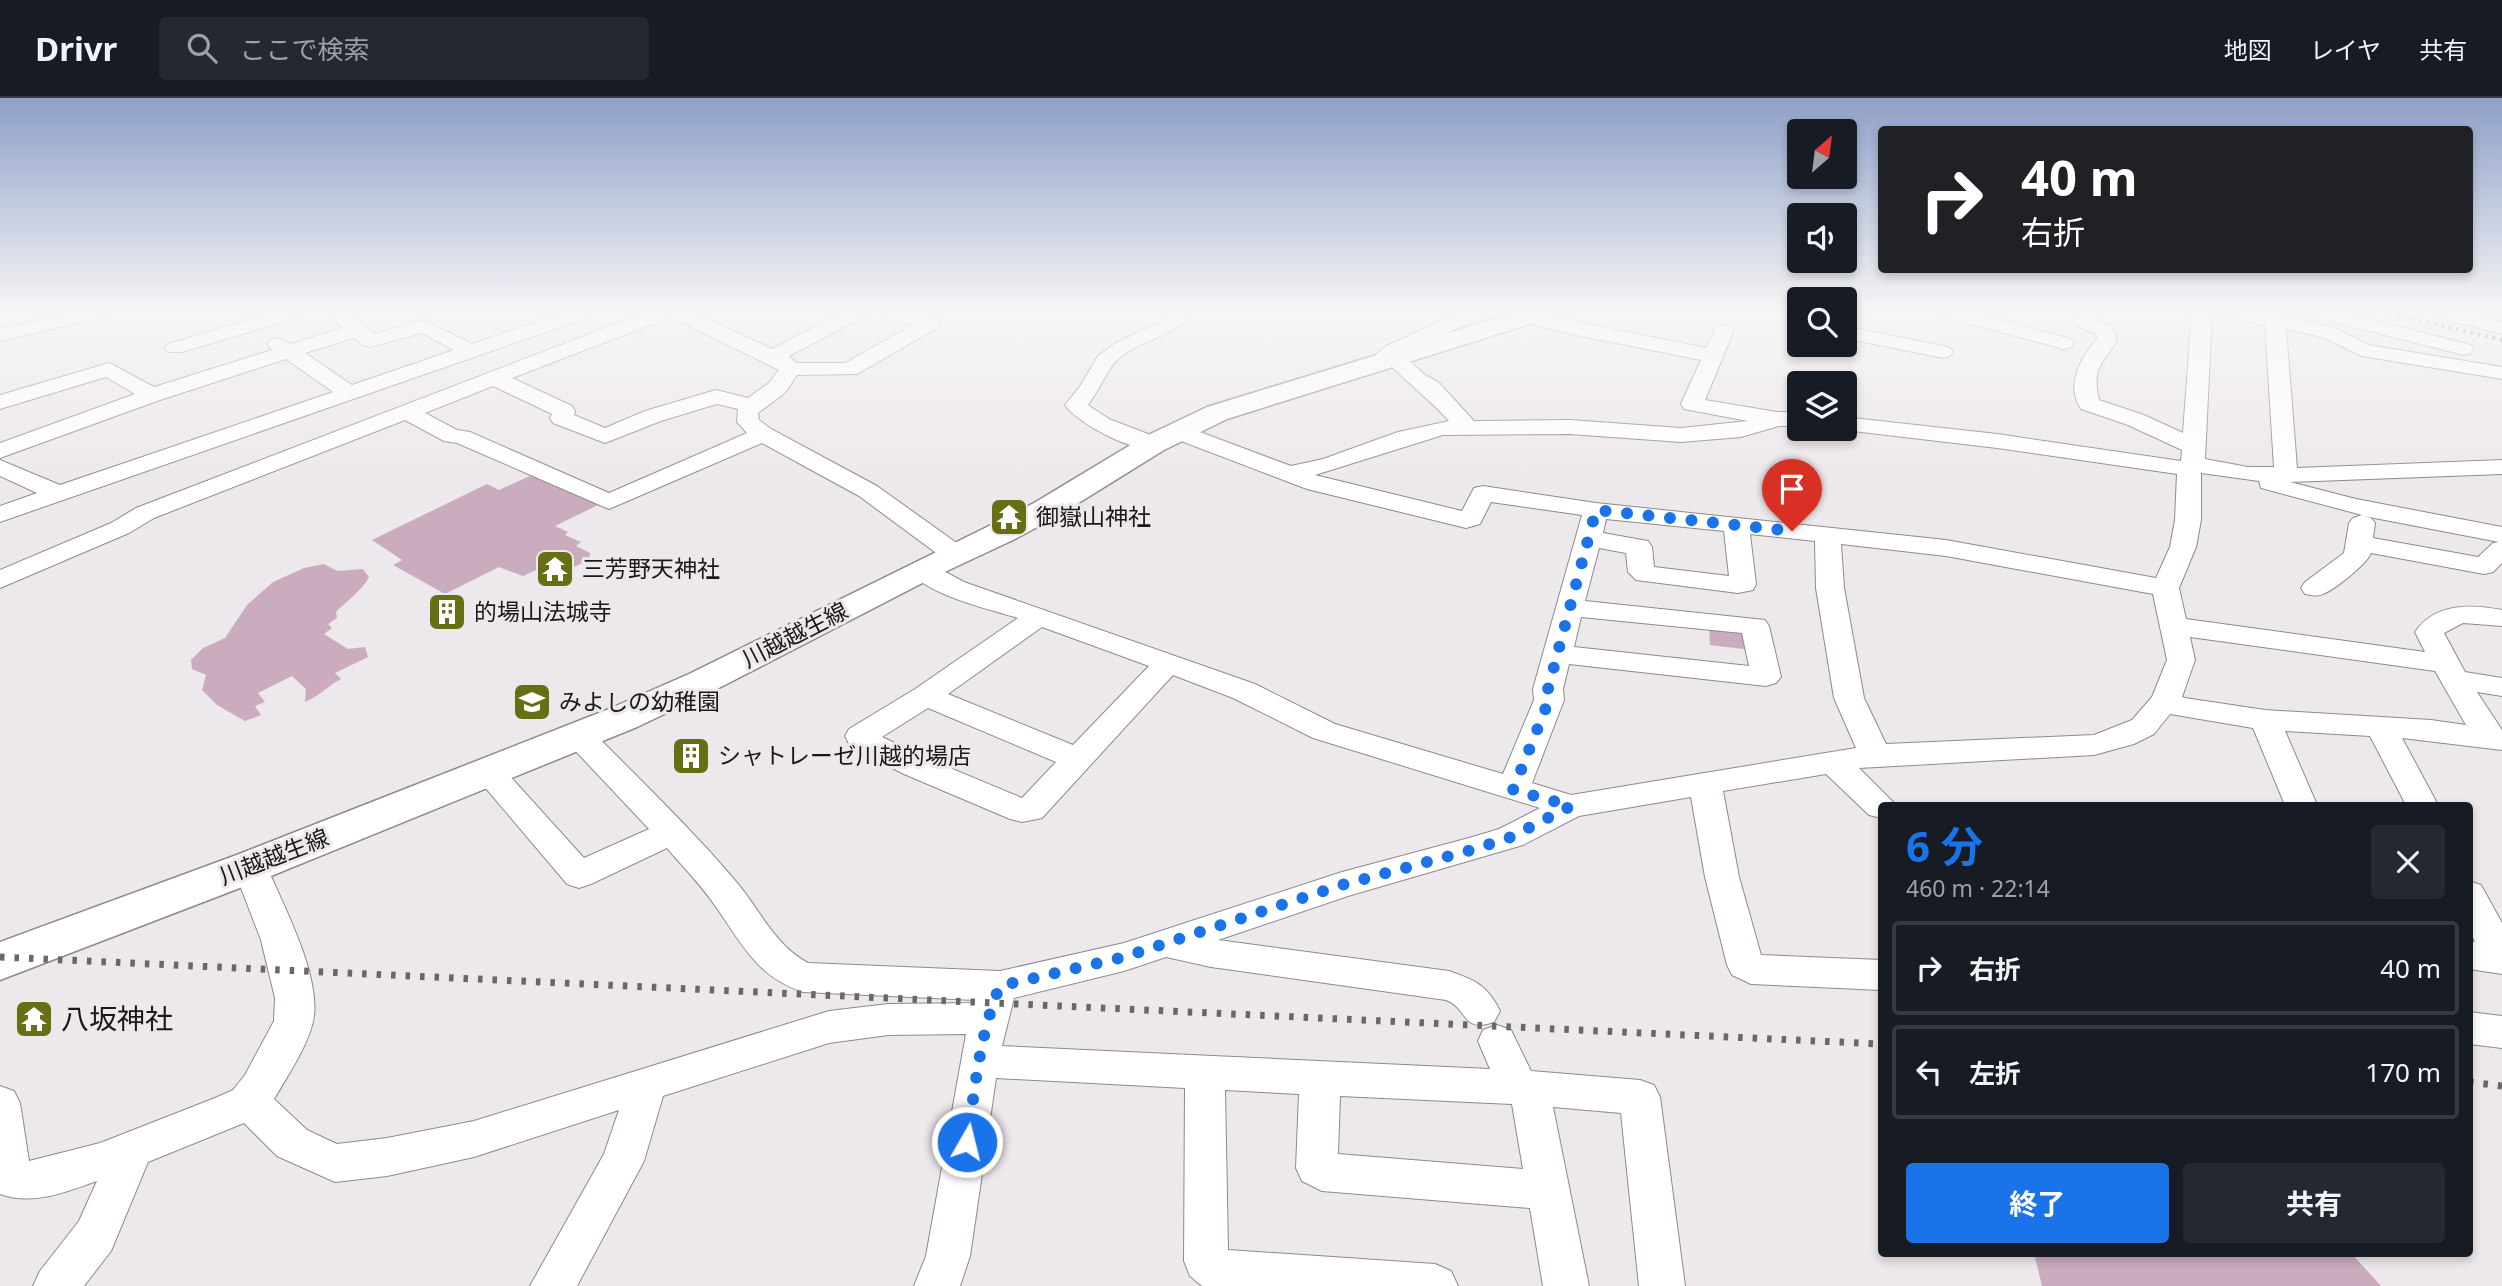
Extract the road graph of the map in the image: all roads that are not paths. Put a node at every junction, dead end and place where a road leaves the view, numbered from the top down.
1 (237, 367) edge
2 (311, 367) edge
3 (424, 367) edge
4 (521, 367) edge
5 (780, 367) edge
6 (831, 367) edge
7 (852, 367) edge
8 (1101, 367) edge
9 (1363, 367) edge
10 (1399, 367) edge
11 (1708, 367) edge
12 (2089, 367) edge
13 (2198, 367) edge
14 (2278, 367) edge
15 (2470, 367) edge
16 (2502, 373) edge
17 (494, 378) junction
18 (349, 394) junction
19 (152, 395) junction
20 (0, 402) edge
21 (752, 406) junction
22 (406, 412) junction
23 (1787, 419) edge
24 (1787, 419) edge
25 (1857, 425) edge
26 (1468, 428) junction
27 (763, 434) junction
28 (1164, 438) junction
29 (0, 451) edge
30 (2191, 460) junction
31 (0, 467) edge
32 (2502, 467) edge
33 (1289, 474) junction
34 (2248, 474) junction
35 (2286, 474) junction
36 (59, 494) junction
37 (2364, 509) junction
38 (1596, 510) junction
39 (0, 514) edge
40 (1736, 525) junction
41 (1828, 535) junction
42 (2502, 535) edge
43 (1589, 539) junction
44 (2359, 542) junction
45 (2502, 549) edge
46 (939, 563) junction
47 (0, 580) edge
48 (2165, 588) junction
49 (2315, 588) dead end
50 (1571, 608) junction
51 (1039, 616) junction
52 (2502, 618) edge
53 (2174, 626) junction
54 (1558, 654) junction
55 (1167, 664) junction
56 (2450, 672) junction
57 (2502, 687) edge
58 (926, 696) junction
59 (2165, 701) junction
60 (2265, 720) junction
61 (2380, 727) junction
62 (579, 736) junction
63 (2496, 739) edge
64 (1875, 755) junction
65 (1079, 760) junction
66 (1834, 763) junction
67 (488, 772) junction
68 (1705, 782) junction
69 (1513, 790) junction
70 (2300, 802) edge
71 (2420, 802) edge
72 (1878, 804) edge
73 (1571, 806) junction
74 (671, 832) junction
75 (250, 867) junction
76 (2473, 902) edge
77 (1168, 944) junction
78 (2473, 955) edge
79 (2502, 959) edge
80 (0, 961) edge
81 (1878, 975) edge
82 (994, 1003) junction
83 (2473, 1028) edge
84 (2502, 1032) edge
85 (979, 1061) junction
86 (1205, 1072) junction
87 (1320, 1078) junction
88 (645, 1084) junction
89 (1524, 1087) junction
90 (249, 1101) junction
91 (0, 1103) edge
92 (133, 1148) junction
93 (1549, 1190) junction
94 (56, 1286) edge
95 (553, 1286) edge
96 (937, 1286) edge
97 (1435, 1286) edge
98 (1566, 1286) edge
99 (1662, 1286) edge

1 - 19 street
2 - 18 street
3 - 18 street
4 - 17 street
5 - 21 street
6 - 7 street
8 - 28 street
9 - 28 main road, 川越越生線
10 - 26 street
11 - 23 street
12 - 30 street
13 - 30 street
14 - 35 street
15 - 16 street
17 - 21 street
17 - 22 street
18 - 36 street
19 - 20 street
19 - 29 street
21 - 27 street
22 - 27 street
22 - 47 street
24 - 26 street
25 - 30 street
26 - 33 street
27 - 46 street
28 - 33 street
28 - 46 main road, 川越越生線
30 - 34 street
30 - 48 street
31 - 36 street
32 - 35 street
33 - 38 street
34 - 35 street
34 - 37 street
36 - 39 street
37 - 42 street
37 - 44 street
38 - 40 street
38 - 43 street
40 - 41 street
40 - 43 street
41 - 48 street
41 - 64 street
43 - 50 street
44 - 45 street
44 - 49 street
46 - 51 street
46 - 62 main road, 川越越生線
48 - 53 street
50 - 54 street
50 - 54 street
51 - 55 street
51 - 58 street
52 - 56 street
53 - 56 street
53 - 59 street
54 - 69 street
55 - 65 street
55 - 69 street
56 - 57 street
56 - 63 street
58 - 65 street
58 - 65 street
59 - 60 street
59 - 64 street
60 - 61 street
60 - 70 street
61 - 63 street
61 - 71 street
62 - 67 main road, 川越越生線
62 - 74 street
64 - 66 street
66 - 68 street
66 - 72 street
67 - 74 street
67 - 75 main road, 川越越生線
68 - 73 street
68 - 81 street
69 - 73 street
73 - 77 street
74 - 82 street
75 - 80 main road, 川越越生線
75 - 90 street
76 - 79 street
77 - 82 street
77 - 89 street
78 - 79 street
82 - 85 street
82 - 88 street
83 - 84 street
85 - 86 street
85 - 96 street
86 - 87 street
86 - 97 street
87 - 89 street
87 - 93 street
88 - 90 street
88 - 95 street
89 - 93 street
89 - 99 street
90 - 92 street
91 - 92 street
92 - 94 street
93 - 98 street

